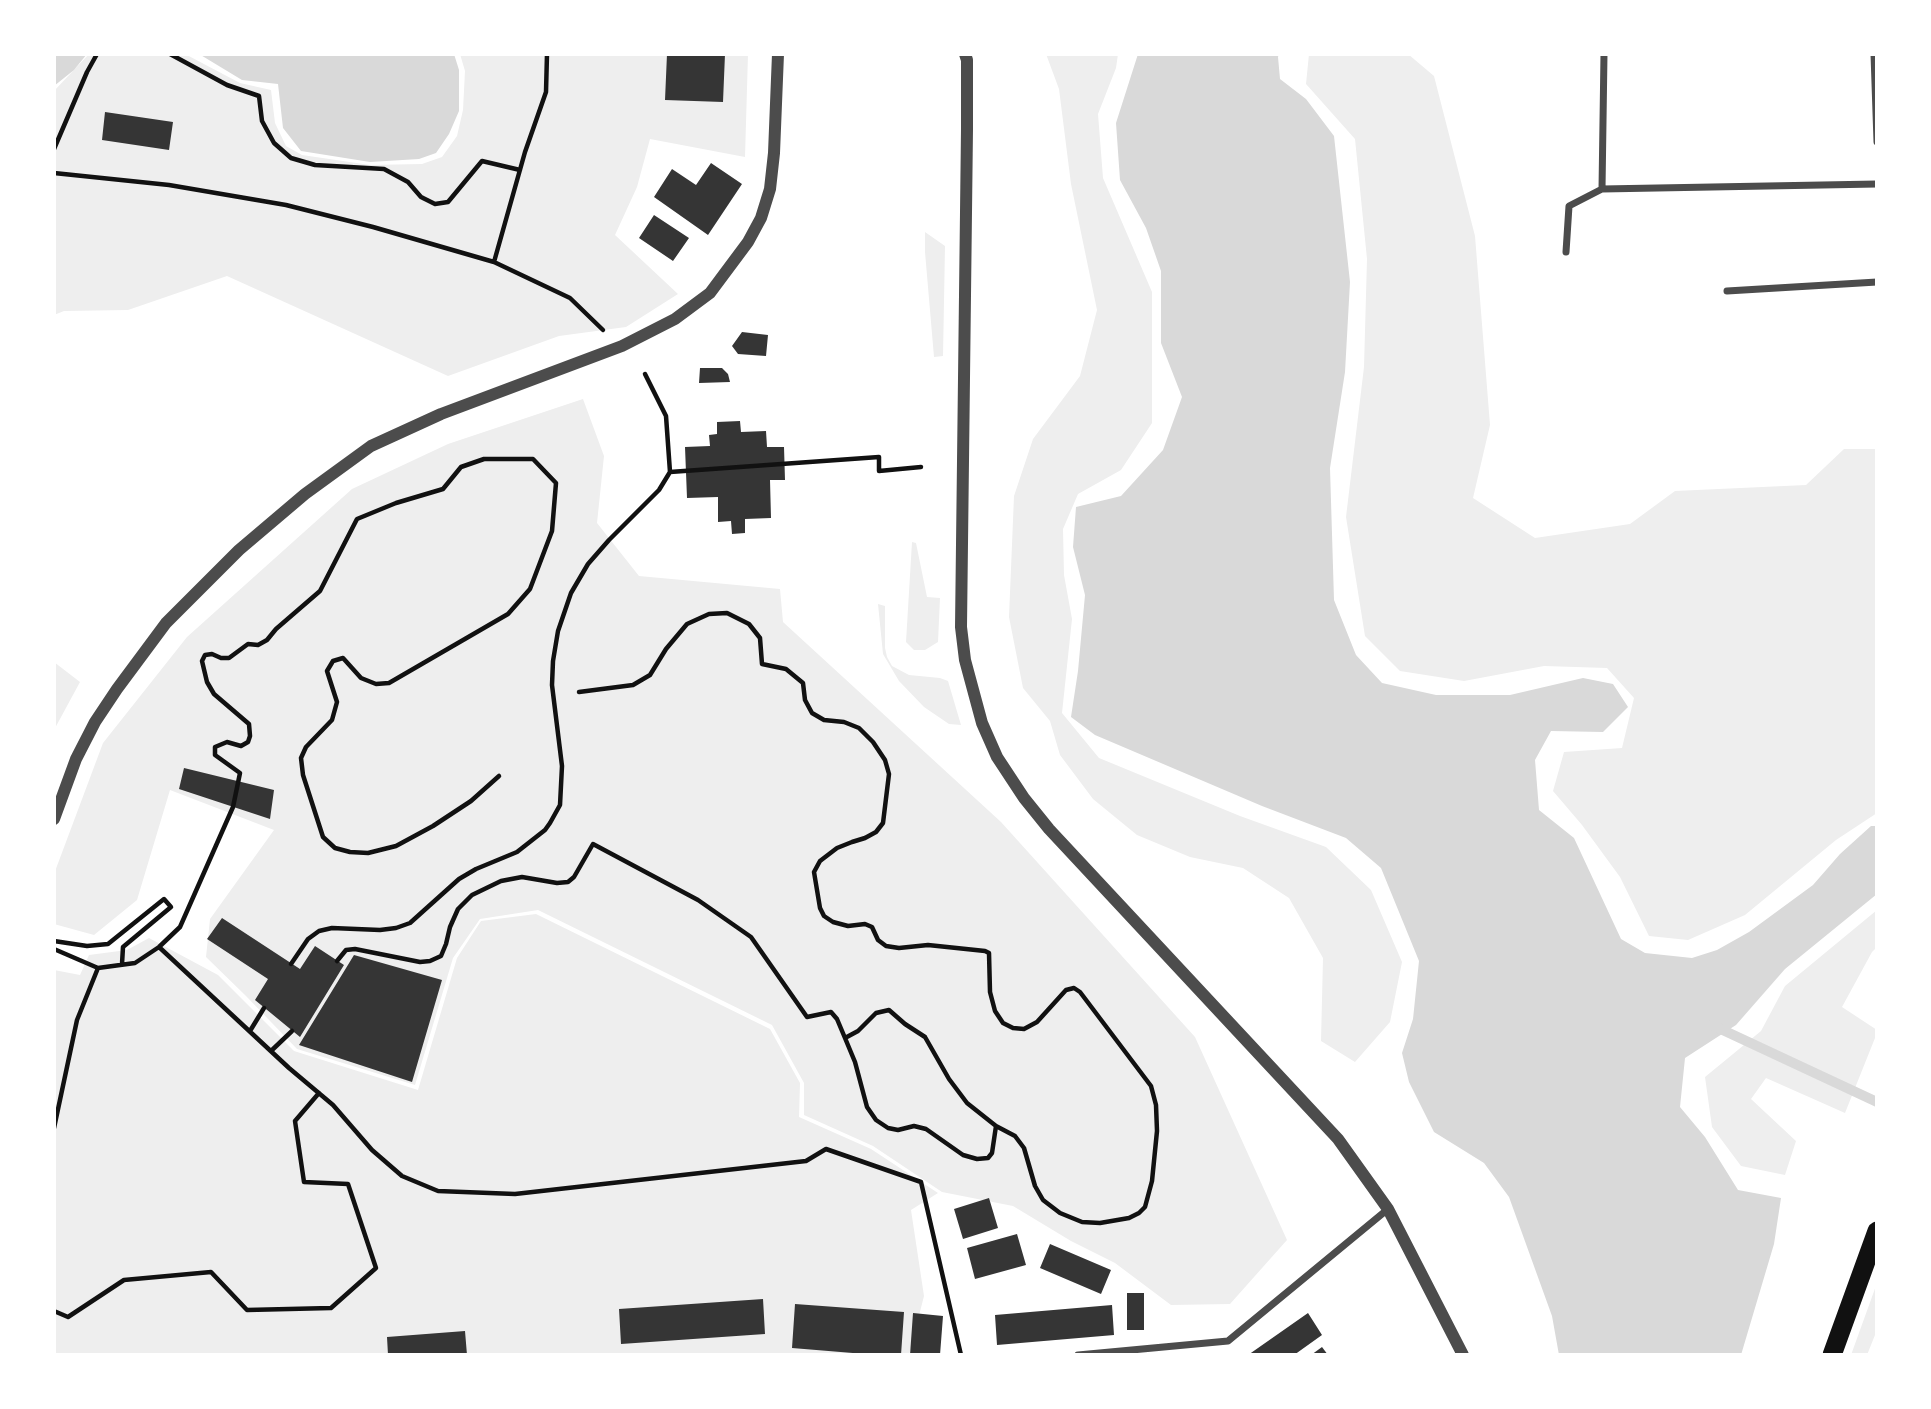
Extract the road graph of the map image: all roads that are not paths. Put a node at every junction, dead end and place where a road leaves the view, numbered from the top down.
1 (778, 54) edge
2 (965, 54) edge
3 (1604, 54) edge
4 (1874, 54) edge
5 (1877, 142) edge
6 (1877, 184) edge
7 (1602, 189) junction
8 (1566, 252) dead end
9 (1877, 282) edge
10 (1727, 291) dead end
11 (54, 819) edge
12 (1388, 1209) junction
13 (1877, 1231) edge
14 (1078, 1355) edge
15 (1463, 1355) edge
16 (1832, 1355) edge

1 - 11 street
2 - 12 street
3 - 7 street
4 - 5 street
6 - 7 street
7 - 8 street
9 - 10 street
12 - 14 street
12 - 15 street
13 - 16 highway

